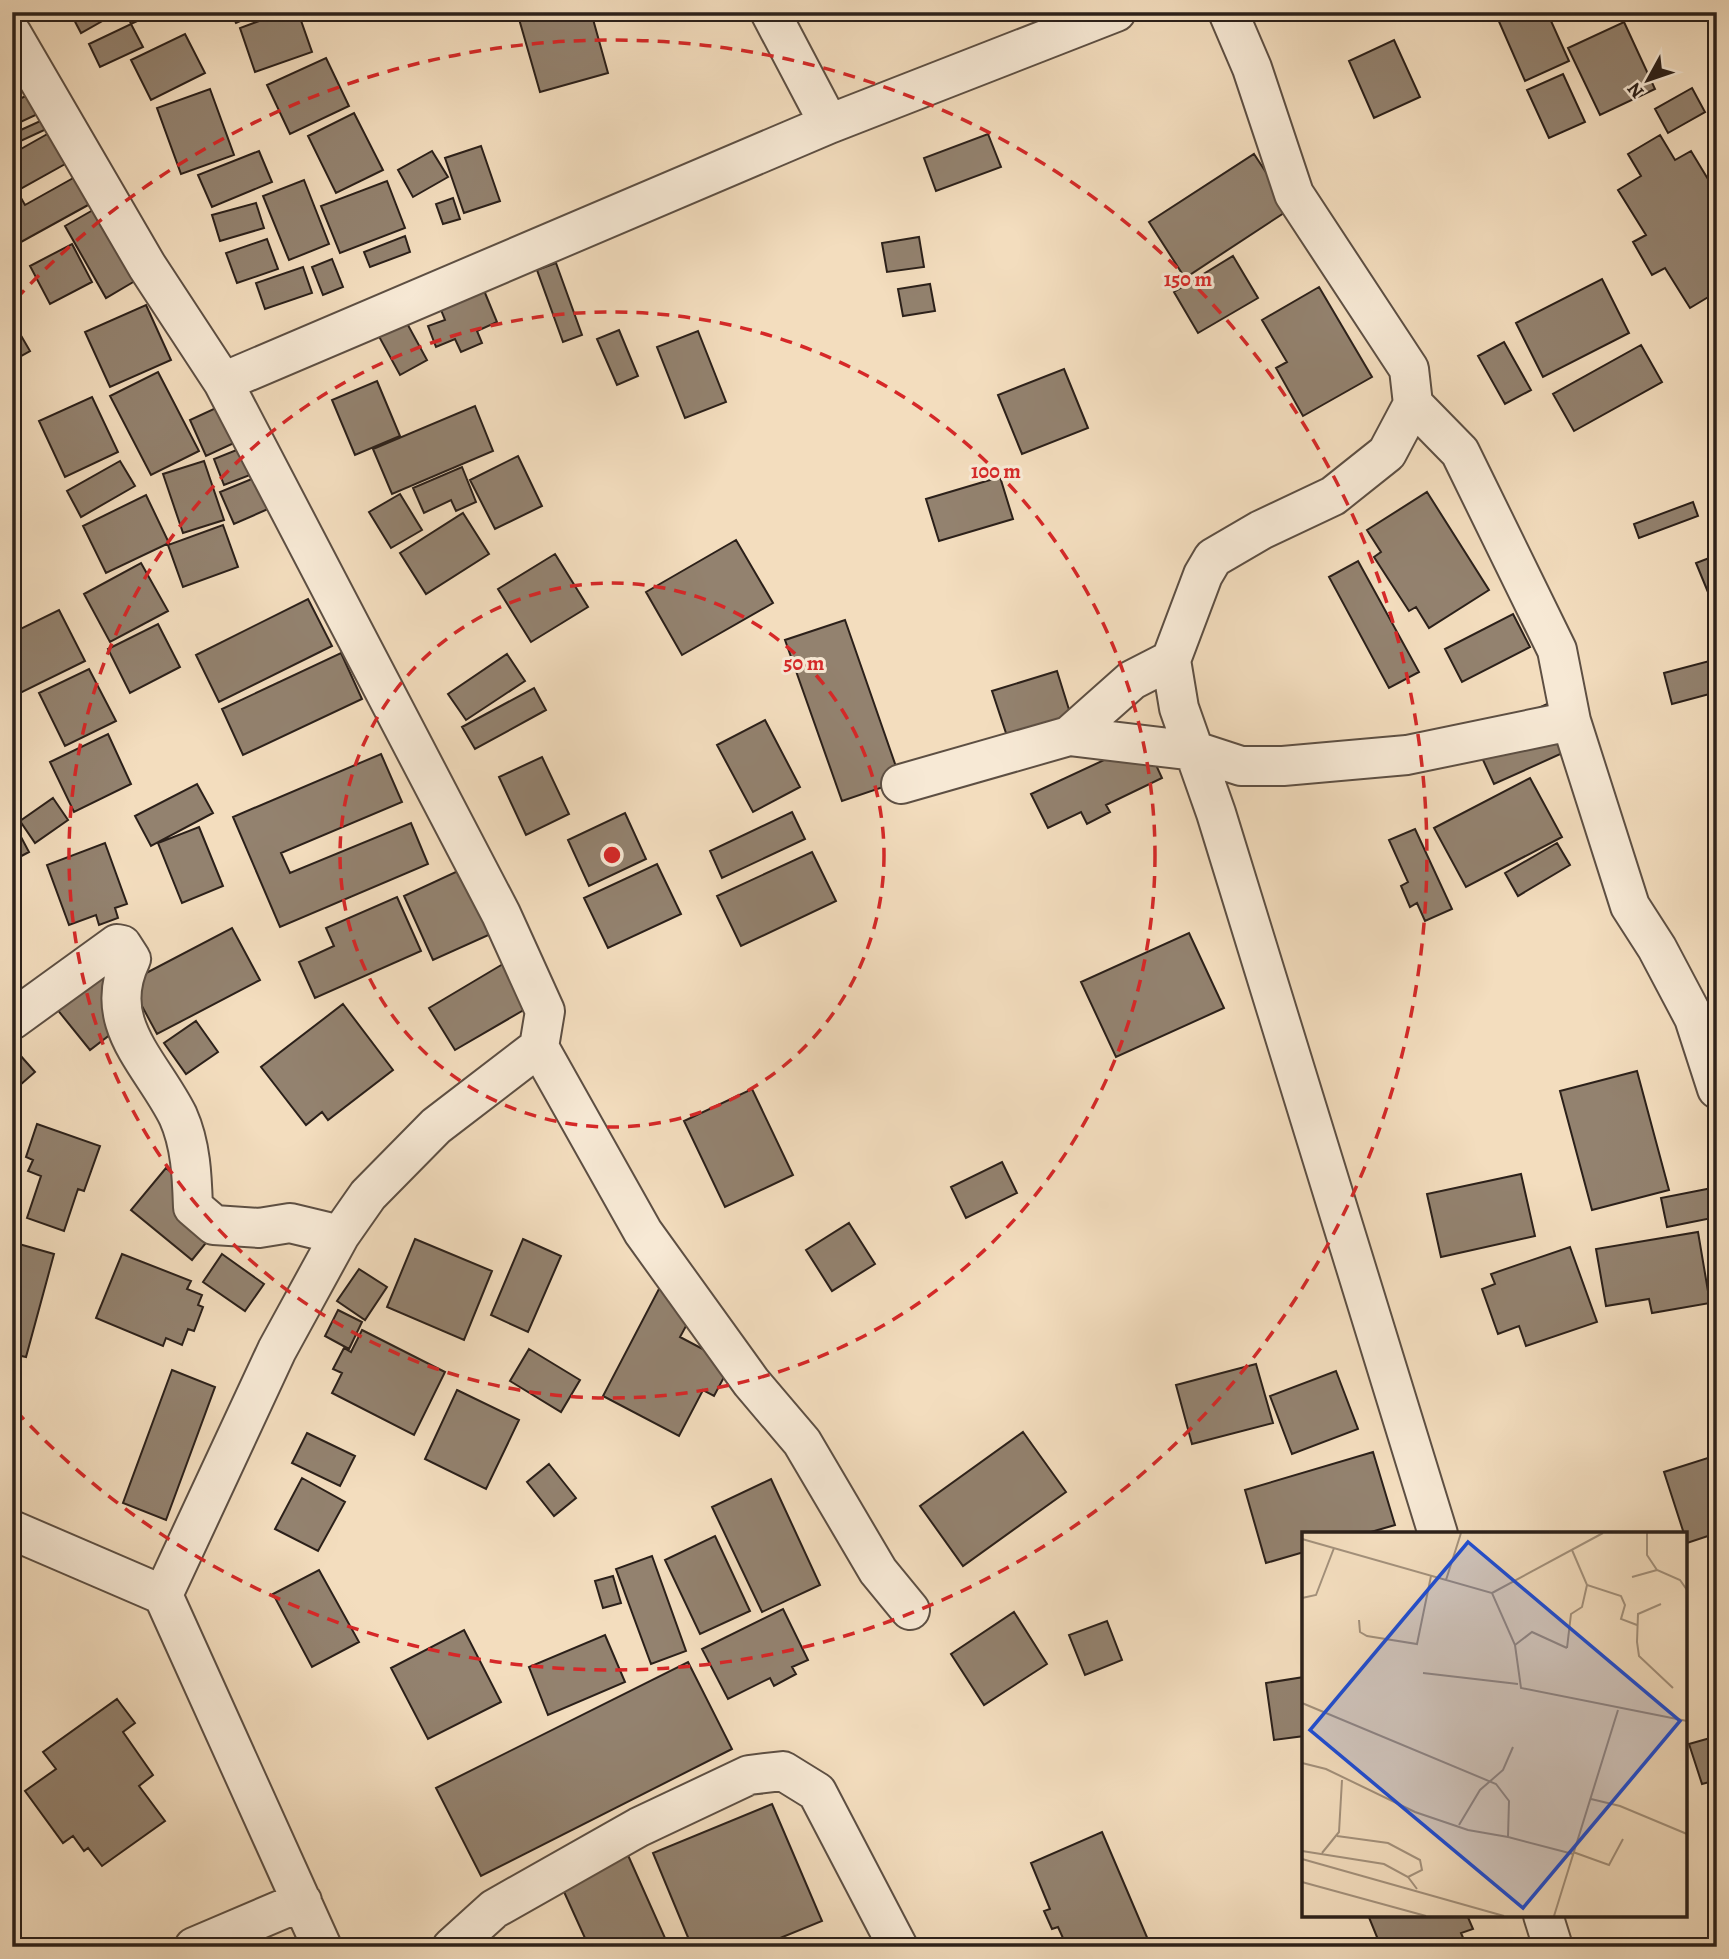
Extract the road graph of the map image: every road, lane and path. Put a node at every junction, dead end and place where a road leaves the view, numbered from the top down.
1 (770, 12) edge
2 (1116, 12) edge
3 (1227, 12) edge
4 (12, 34) edge
5 (829, 124) junction
6 (223, 382) junction
7 (1413, 404) junction
8 (1171, 660) junction
9 (1571, 722) junction
10 (1069, 736) junction
11 (1195, 751) junction
12 (901, 784) dead end
13 (12, 1020) edge
14 (539, 1047) junction
15 (1717, 1089) edge
16 (340, 1235) junction
17 (12, 1530) edge
18 (1437, 1532) edge
19 (163, 1595) junction
20 (910, 1610) dead end
21 (302, 1901) junction
22 (1544, 1917) edge
23 (194, 1947) edge
24 (322, 1947) edge
25 (452, 1947) edge
26 (898, 1947) edge
27 (1553, 1947) edge

1 - 5 street
2 - 5 street
3 - 7 street
4 - 6 street
5 - 6 street
6 - 14 street
7 - 8 street
7 - 9 street
8 - 10 street
8 - 11 street
9 - 11 street
9 - 15 street
10 - 11 street
10 - 12 street
11 - 18 street
13 - 16 street
14 - 16 street
14 - 20 street
16 - 19 street
17 - 19 street
19 - 21 street
21 - 23 street
21 - 24 street
22 - 27 street
25 - 26 street

